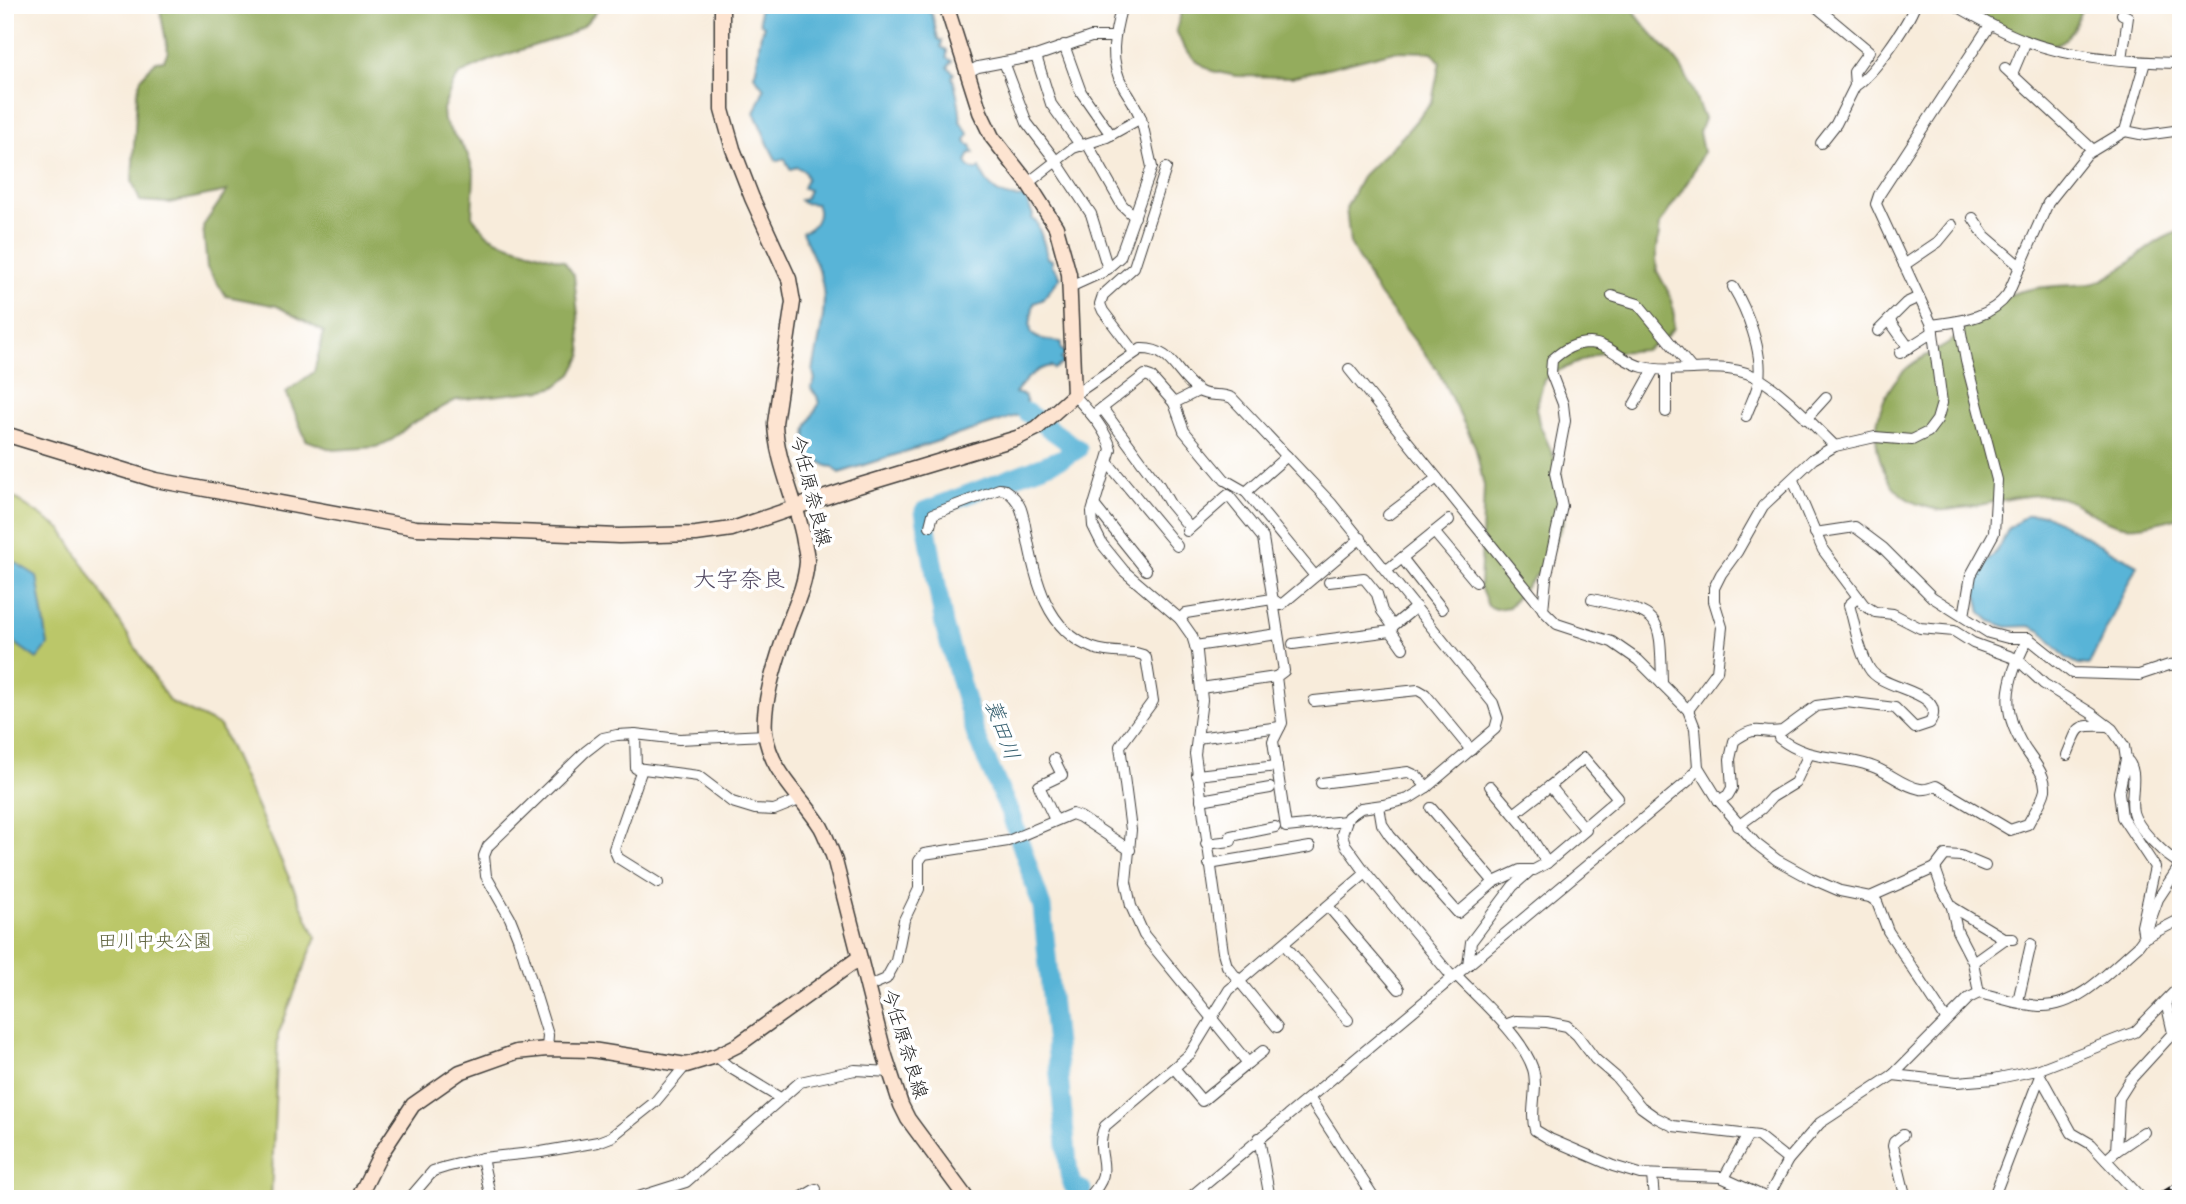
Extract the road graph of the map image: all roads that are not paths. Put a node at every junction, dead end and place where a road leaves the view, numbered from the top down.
1 (722, 5) edge
2 (1122, 5) edge
3 (1814, 5) edge
4 (1915, 5) edge
5 (1955, 5) edge
6 (952, 7) edge
7 (2122, 14) dead end
8 (1990, 25) junction
9 (1113, 37) junction
10 (2026, 41) junction
11 (1064, 46) junction
12 (1036, 56) junction
13 (2122, 59) junction
14 (1004, 62) junction
15 (2145, 62) junction
16 (2181, 63) edge
17 (968, 72) junction
18 (1855, 86) junction
19 (1141, 118) junction
20 (2181, 130) edge
21 (2125, 131) junction
22 (1111, 135) junction
23 (1821, 143) dead end
24 (1085, 146) junction
25 (2093, 150) junction
26 (1056, 161) junction
27 (1166, 167) dead end
28 (1028, 183) junction
29 (1135, 217) junction
30 (1973, 218) dead end
31 (1952, 225) dead end
32 (1905, 265) junction
33 (2021, 267) junction
34 (1108, 269) junction
35 (1070, 287) junction
36 (1733, 287) dead end
37 (1612, 296) dead end
38 (1919, 297) junction
39 (1889, 320) junction
40 (1958, 322) junction
41 (1932, 329) junction
42 (1878, 331) dead end
43 (1134, 352) junction
44 (1349, 369) dead end
45 (1654, 369) junction
46 (1692, 369) junction
47 (1666, 370) junction
48 (1759, 379) junction
49 (1198, 391) junction
50 (1074, 395) junction
51 (1825, 397) dead end
52 (1174, 403) junction
53 (1634, 405) dead end
54 (1102, 408) junction
55 (1666, 412) dead end
56 (1092, 416) junction
57 (1746, 416) dead end
58 (1806, 419) junction
59 (5, 434) edge
60 (1835, 446) junction
61 (1287, 456) junction
62 (1108, 463) junction
63 (1437, 478) junction
64 (1793, 480) junction
65 (1246, 492) junction
66 (1094, 505) junction
67 (797, 507) junction
68 (1388, 515) dead end
69 (1449, 520) dead end
70 (930, 526) dead end
71 (1434, 532) junction
72 (1815, 533) junction
73 (1361, 538) junction
74 (1177, 546) dead end
75 (1402, 558) junction
76 (1146, 570) dead end
77 (1387, 570) junction
78 (1315, 576) junction
79 (1329, 582) dead end
80 (1476, 582) dead end
81 (1858, 597) junction
82 (1272, 599) junction
83 (1592, 599) dead end
84 (1416, 607) junction
85 (1442, 609) dead end
86 (1543, 610) junction
87 (1964, 616) junction
88 (1180, 619) junction
89 (1392, 628) junction
90 (1278, 634) junction
91 (2028, 638) junction
92 (1293, 644) dead end
93 (1195, 646) junction
94 (1404, 648) dead end
95 (2017, 659) junction
96 (2181, 664) edge
97 (1276, 677) junction
98 (1662, 684) junction
99 (1201, 688) junction
100 (1314, 701) dead end
101 (1688, 710) junction
102 (2108, 726) junction
103 (1280, 727) junction
104 (1777, 732) junction
105 (635, 734) junction
106 (766, 735) junction
107 (1197, 738) junction
108 (1471, 750) junction
109 (1809, 754) junction
110 (2067, 755) dead end
111 (1054, 759) dead end
112 (2126, 759) junction
113 (1277, 766) junction
114 (1698, 768) junction
115 (642, 769) junction
116 (1198, 775) junction
117 (1321, 783) dead end
118 (1490, 786) dead end
119 (1550, 786) junction
120 (1427, 787) junction
121 (1270, 788) dead end
122 (799, 800) junction
123 (1201, 800) junction
124 (1719, 801) junction
125 (1379, 806) junction
126 (1430, 808) dead end
127 (1514, 814) junction
128 (1055, 820) junction
129 (1346, 821) junction
130 (1738, 825) junction
131 (1275, 827) dead end
132 (1584, 827) junction
133 (1206, 844) junction
134 (1310, 847) dead end
135 (1130, 850) junction
136 (1209, 863) junction
137 (1547, 863) junction
138 (2181, 864) edge
139 (1985, 866) dead end
140 (1936, 868) junction
141 (1531, 870) junction
142 (1366, 873) junction
143 (1494, 882) junction
144 (658, 883) dead end
145 (1870, 897) junction
146 (1328, 906) junction
147 (1952, 907) junction
148 (2181, 919) edge
149 (2144, 938) junction
150 (1284, 944) junction
151 (2031, 944) dead end
152 (859, 958) junction
153 (1973, 962) junction
154 (1468, 965) junction
155 (1454, 976) junction
156 (1240, 981) junction
157 (2181, 985) edge
158 (867, 988) junction
159 (1399, 989) dead end
160 (1979, 993) junction
161 (2018, 1001) junction
162 (2166, 1002) junction
163 (1946, 1019) junction
164 (1211, 1020) junction
165 (1348, 1020) dead end
166 (1504, 1025) junction
167 (1277, 1027) dead end
168 (547, 1049) junction
169 (1263, 1051) dead end
170 (716, 1056) junction
171 (1248, 1063) junction
172 (686, 1065) junction
173 (1174, 1068) junction
174 (890, 1072) junction
175 (2038, 1073) junction
176 (1893, 1075) junction
177 (780, 1098) junction
178 (1310, 1099) junction
179 (2144, 1132) dead end
180 (1748, 1135) junction
181 (1903, 1135) dead end
182 (1259, 1138) junction
183 (2116, 1151) junction
184 (482, 1158) junction
185 (1788, 1160) junction
186 (2106, 1160) junction
187 (1652, 1175) junction
188 (1724, 1178) junction
189 (816, 1189) dead end
190 (5, 1191) edge
191 (2181, 1195) edge
192 (1767, 1198) edge
193 (15, 1199) edge
194 (358, 1199) edge
195 (409, 1199) edge
196 (491, 1199) edge
197 (632, 1199) edge
198 (799, 1199) edge
199 (967, 1199) edge
200 (1087, 1199) edge
201 (1188, 1199) edge
202 (1270, 1199) edge
203 (1375, 1199) edge
204 (1654, 1199) edge
205 (1906, 1199) edge
206 (1993, 1199) edge
207 (2142, 1199) edge
208 (2175, 1199) edge

1 - 67 street, 今任原奈良線
2 - 9 street
3 - 18 street
4 - 18 street
5 - 8 street
6 - 17 street
7 - 13 street
8 - 10 street
8 - 32 street
9 - 11 street
9 - 19 street
10 - 13 street
10 - 25 street
11 - 12 street
11 - 22 street
12 - 14 street
12 - 24 street
13 - 15 street
14 - 17 street
14 - 26 street
15 - 16 street
15 - 21 street
17 - 28 street
18 - 23 street
19 - 22 street
19 - 29 street
20 - 21 street
21 - 25 street
22 - 24 street
24 - 26 street
24 - 29 street
25 - 33 street
26 - 28 street
26 - 34 street
27 - 43 street
28 - 35 street
29 - 34 street
30 - 33 street
31 - 32 street
32 - 38 street
33 - 40 street
34 - 35 street
35 - 50 street
36 - 48 street
37 - 46 street
38 - 39 street
38 - 41 street
39 - 41 street
39 - 42 street
40 - 41 street
40 - 87 street
41 - 60 street
43 - 49 street
43 - 50 street
44 - 63 street
45 - 47 street
45 - 53 street
45 - 86 street
46 - 47 street
46 - 48 street
47 - 55 street
48 - 57 street
48 - 58 street
49 - 52 street
49 - 61 street
50 - 56 street
50 - 67 street
51 - 58 street
52 - 54 street
52 - 65 street
54 - 56 street
54 - 82 street
56 - 62 street
58 - 60 street
59 - 67 street
60 - 64 street
61 - 65 street
61 - 73 street
62 - 66 street
62 - 74 street
63 - 68 street
63 - 86 street
64 - 72 street
64 - 101 street
65 - 78 street
66 - 76 street
66 - 88 street
67 - 106 street, 今任原奈良線
69 - 71 street
70 - 135 street
71 - 75 street
71 - 80 street
72 - 81 street
72 - 87 street
73 - 77 street
73 - 78 street
75 - 77 street
75 - 85 street
77 - 84 street
78 - 82 street
79 - 89 street
81 - 95 street
81 - 104 street
82 - 88 street
82 - 90 street
83 - 98 street
84 - 89 street
84 - 108 street
86 - 98 street
87 - 91 street
88 - 93 street
89 - 92 street
89 - 94 street
90 - 93 street
90 - 97 street
91 - 95 street
91 - 96 street
93 - 99 street
95 - 102 street
95 - 109 street
97 - 99 street
97 - 103 street
98 - 101 street
99 - 107 street
100 - 108 street
101 - 114 street
102 - 110 street
102 - 112 street
103 - 107 street
103 - 113 street
104 - 109 street
104 - 124 street
105 - 106 street
105 - 115 street
105 - 168 street
106 - 122 street, 今任原奈良線
107 - 116 street
108 - 120 street
109 - 130 street
111 - 128 street
112 - 138 street
112 - 149 street
113 - 116 street
113 - 129 street
114 - 124 street
114 - 154 street
115 - 122 street
115 - 144 street
116 - 123 street
117 - 120 street
118 - 127 street
119 - 127 street
119 - 132 street
119 - 132 street
120 - 125 street
121 - 123 street
122 - 152 street, 今任原奈良線
123 - 133 street
124 - 130 street
125 - 129 street
125 - 143 street
126 - 143 street
127 - 137 street
128 - 135 street
128 - 158 street
129 - 142 street
130 - 145 street
131 - 133 street
132 - 137 street
133 - 136 street
134 - 136 street
135 - 164 street
136 - 156 street
137 - 141 street
138 - 149 street
139 - 140 street
140 - 145 street
140 - 147 street
141 - 143 street
141 - 154 street
142 - 146 street
142 - 155 street
145 - 163 street
146 - 150 street
146 - 159 street
147 - 153 street
147 - 153 street
148 - 149 street
149 - 161 street
150 - 156 street
150 - 165 street
151 - 161 street
152 - 158 street, 今任原奈良線
152 - 170 street
153 - 160 street
154 - 155 street
155 - 166 street
155 - 178 street
156 - 164 street
156 - 167 street
157 - 162 street
158 - 174 street, 今任原奈良線
160 - 161 street
160 - 163 street
162 - 175 street
162 - 183 street
163 - 176 street
164 - 171 street
164 - 173 street
166 - 180 street
166 - 187 street
168 - 172 street
168 - 194 street
169 - 171 street
170 - 172 street
170 - 177 street
171 - 173 street
172 - 184 street
173 - 200 street
174 - 177 street
174 - 199 street, 今任原奈良線
175 - 176 street
175 - 186 street
175 - 206 street
176 - 185 street
177 - 197 street
178 - 182 street
178 - 203 street
179 - 183 street
180 - 185 street
180 - 188 street
181 - 205 street
182 - 201 street
182 - 202 street
183 - 186 street
184 - 195 street
184 - 196 street
185 - 192 street
186 - 207 street
187 - 188 street
187 - 204 street
188 - 192 street
189 - 198 street
190 - 193 street
191 - 208 street

